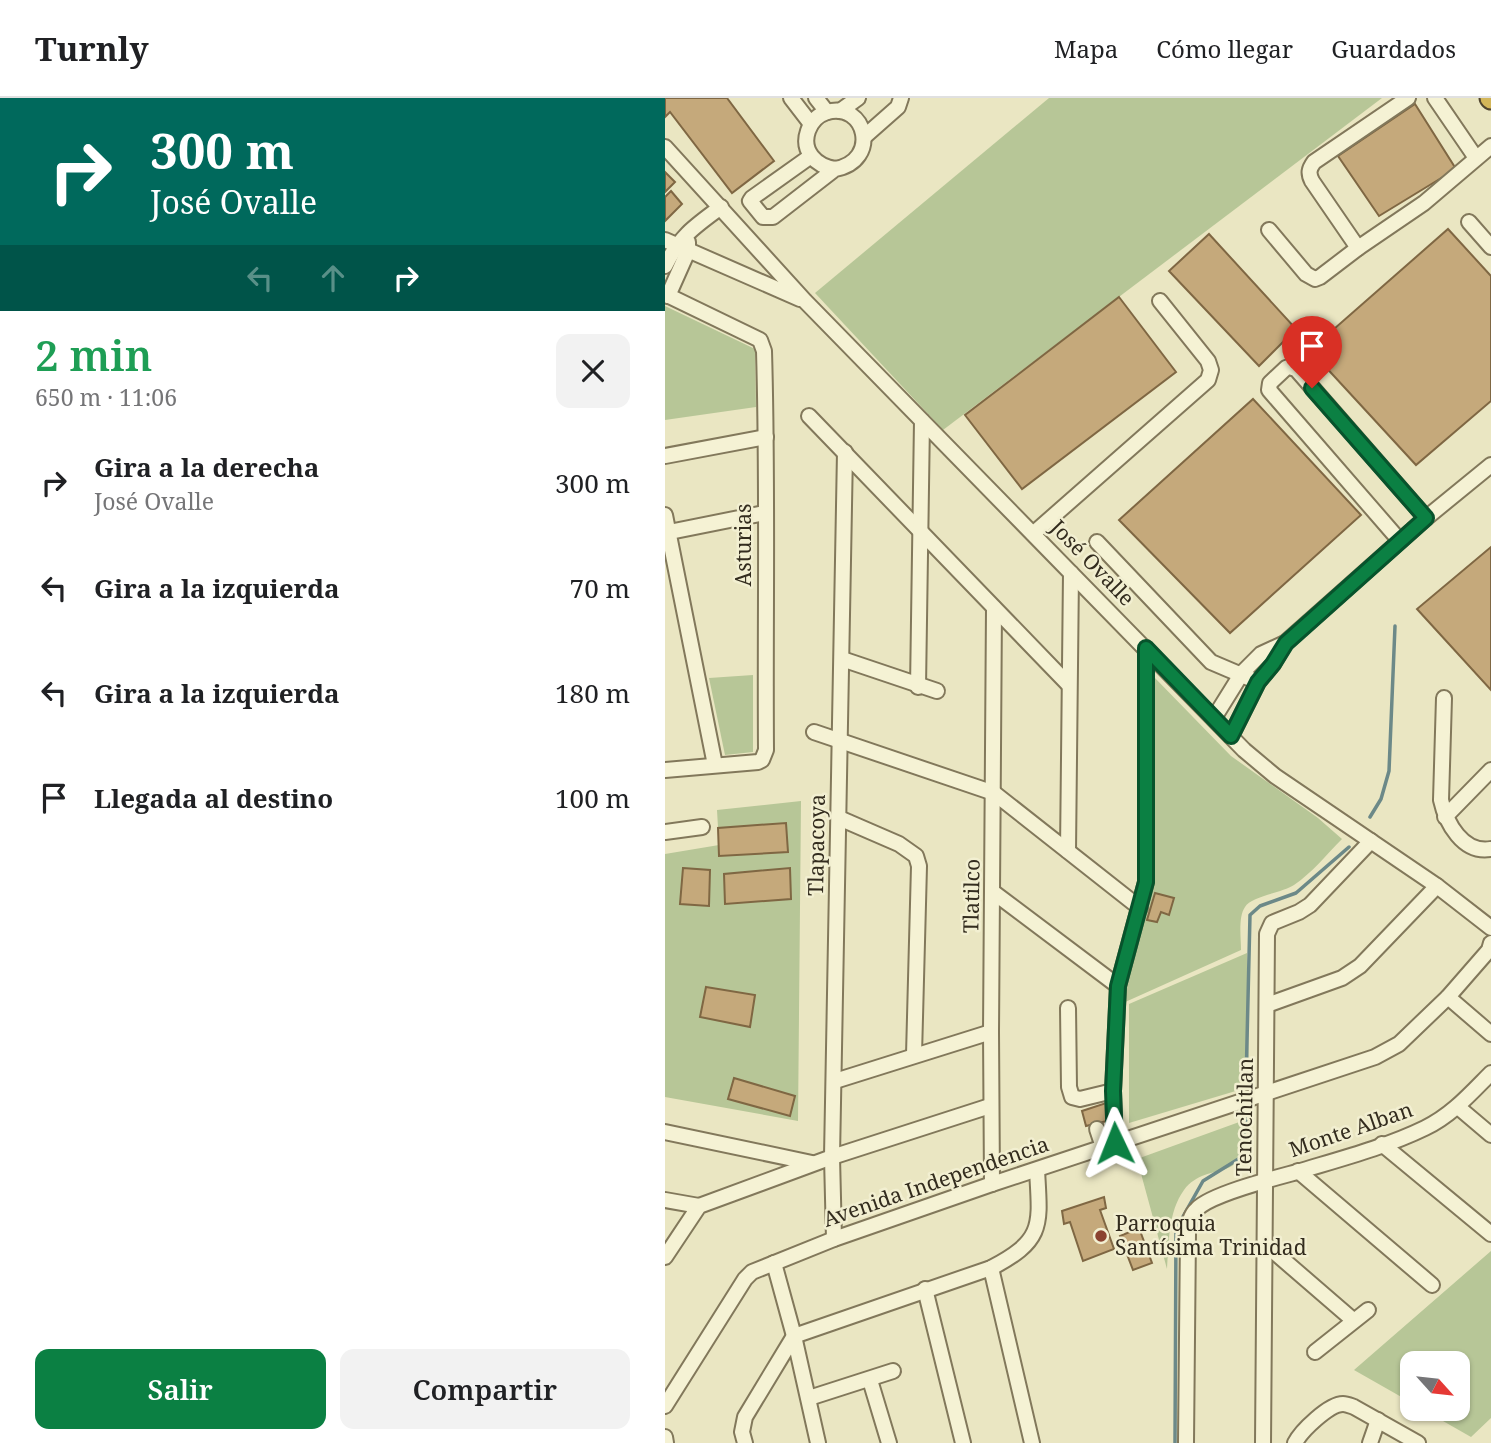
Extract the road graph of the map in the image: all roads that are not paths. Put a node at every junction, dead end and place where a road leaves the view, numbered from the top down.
1 (791, 98) edge
2 (816, 98) edge
3 (858, 98) edge
4 (901, 98) edge
5 (1408, 98) edge
6 (1434, 98) edge
7 (833, 112) junction
8 (811, 124) junction
9 (864, 137) junction
10 (665, 146) edge
11 (1491, 146) edge
12 (811, 156) junction
13 (1476, 158) junction
14 (835, 169) junction
15 (721, 207) junction
16 (1469, 222) dead end
17 (1269, 230) dead end
18 (676, 245) edge
19 (1491, 247) edge
20 (1358, 248) junction
21 (665, 266) edge
22 (666, 295) edge
23 (805, 301) junction
24 (1160, 301) dead end
25 (809, 416) dead end
26 (922, 421) junction
27 (767, 437) junction
28 (845, 452) junction
29 (665, 456) edge
30 (1491, 465) edge
31 (764, 513) junction
32 (665, 515) edge
33 (1426, 518) junction
34 (920, 529) junction
35 (667, 532) edge
36 (1034, 533) junction
37 (1400, 541) junction
38 (1097, 542) dead end
39 (1071, 573) junction
40 (994, 608) junction
41 (1286, 643) junction
42 (1146, 648) junction
43 (842, 659) junction
44 (1242, 673) junction
45 (1258, 682) junction
46 (1068, 684) junction
47 (918, 687) junction
48 (937, 691) dead end
49 (1444, 698) dead end
50 (1214, 718) junction
51 (814, 732) dead end
52 (1231, 736) junction
53 (841, 741) junction
54 (715, 765) junction
55 (665, 770) edge
56 (1491, 770) edge
57 (994, 793) junction
58 (1445, 817) junction
59 (839, 818) junction
60 (702, 827) dead end
61 (665, 832) edge
62 (1362, 836) junction
63 (1491, 849) edge
64 (1068, 851) junction
65 (1437, 886) junction
66 (993, 892) junction
67 (1140, 908) junction
68 (1491, 928) edge
69 (1490, 947) edge
70 (1118, 986) junction
71 (1448, 997) junction
72 (1267, 1004) junction
73 (1068, 1008) dead end
74 (991, 1032) junction
75 (1491, 1034) edge
76 (914, 1055) junction
77 (1491, 1073) edge
78 (835, 1081) junction
79 (1113, 1091) junction
80 (1262, 1093) junction
81 (991, 1106) junction
82 (1458, 1107) junction
83 (1097, 1129) dead end
84 (665, 1132) edge
85 (1491, 1135) edge
86 (1382, 1144) junction
87 (1109, 1145) junction
88 (832, 1157) junction
89 (814, 1164) junction
90 (1037, 1170) junction
91 (1298, 1171) junction
92 (1266, 1180) junction
93 (992, 1184) junction
94 (665, 1200) edge
95 (699, 1206) junction
96 (1491, 1234) edge
97 (834, 1239) junction
98 (1265, 1244) junction
99 (665, 1258) edge
100 (774, 1263) junction
101 (991, 1268) junction
102 (1431, 1285) dead end
103 (925, 1289) junction
104 (1367, 1310) dead end
105 (1353, 1320) junction
106 (794, 1336) junction
107 (1315, 1352) dead end
108 (893, 1371) dead end
109 (870, 1380) junction
110 (809, 1398) junction
111 (665, 1406) edge
112 (1378, 1420) junction
113 (665, 1437) edge
114 (666, 1443) edge
115 (745, 1443) edge
116 (818, 1443) edge
117 (889, 1443) edge
118 (963, 1443) edge
119 (1032, 1443) edge
120 (1186, 1443) edge
121 (1263, 1443) edge
122 (1295, 1443) edge
123 (1370, 1443) edge
124 (1418, 1443) edge

1 - 8 street
2 - 7 street
3 - 7 street
4 - 9 street
5 - 20 street
6 - 13 street
7 - 8 street
7 - 9 street
8 - 12 street
9 - 14 street
10 - 15 street, José Ovalle
11 - 13 street
12 - 14 street
12 - 14 street
13 - 20 street
15 - 18 street
15 - 23 street, José Ovalle
16 - 19 street
17 - 20 street
18 - 21 street
18 - 22 street
18 - 23 street
22 - 27 street, Asturias
23 - 26 street, José Ovalle
24 - 36 street
25 - 28 street
26 - 34 street
26 - 36 street, José Ovalle
27 - 29 street
27 - 31 street, Asturias
28 - 34 street
28 - 43 street, Tlapacoya
30 - 33 street
31 - 35 street
31 - 54 street, Asturias
32 - 35 street
33 - 37 street
33 - 37 street
34 - 40 street
34 - 47 street
35 - 54 street
36 - 39 street, José Ovalle
37 - 41 street
38 - 44 street
39 - 42 street, José Ovalle
39 - 46 street
40 - 46 street
40 - 57 street, Tlatilco
41 - 44 street
41 - 45 street
42 - 50 street, José Ovalle
42 - 67 street
43 - 47 street
43 - 53 street, Tlapacoya
44 - 45 street
44 - 50 street
45 - 52 street
46 - 64 street
47 - 48 street
49 - 58 street
50 - 52 street, José Ovalle
51 - 53 street
52 - 62 street, José Ovalle
53 - 57 street
53 - 59 street, Tlapacoya
54 - 55 street
56 - 58 street
57 - 64 street
57 - 66 street, Tlatilco
58 - 63 street
59 - 76 street
59 - 78 street, Tlapacoya
60 - 61 street
62 - 65 street, José Ovalle
62 - 72 street, Tenochitlan
64 - 67 street
65 - 68 street, José Ovalle
65 - 72 street
66 - 70 street
66 - 74 street, Tlatilco
67 - 70 street
69 - 71 street, Avenida Independencia
70 - 79 street
71 - 75 street
71 - 80 street, Avenida Independencia
72 - 80 street, Tenochitlan
73 - 79 street
74 - 76 street
74 - 81 street, Tlatilco
76 - 78 street
77 - 82 street, Monte Alban
78 - 88 street, Tlapacoya
79 - 87 street
80 - 87 street, Avenida Independencia
80 - 92 street, Tenochitlan
81 - 88 street
81 - 93 street, Tlatilco
82 - 85 street
82 - 86 street, Monte Alban
83 - 87 street
84 - 89 street
86 - 91 street, Monte Alban
86 - 96 street
87 - 90 street, Avenida Independencia
88 - 89 street
88 - 97 street, Tlapacoya
89 - 95 street
90 - 93 street, Avenida Independencia
90 - 101 street
91 - 92 street, Monte Alban
91 - 102 street
92 - 98 street, Tenochitlan
92 - 120 street, Monte Alban
93 - 97 street, Avenida Independencia
94 - 95 street
95 - 99 street
97 - 100 street, Avenida Independencia
98 - 105 street
98 - 121 street, Tenochitlan
100 - 106 street
100 - 111 street, Avenida Independencia
101 - 103 street
101 - 119 street
103 - 106 street
103 - 118 street
104 - 105 street
105 - 107 street
106 - 110 street
106 - 115 street
108 - 109 street
109 - 110 street
109 - 117 street
110 - 116 street
112 - 122 street
112 - 123 street
112 - 124 street
113 - 114 street

